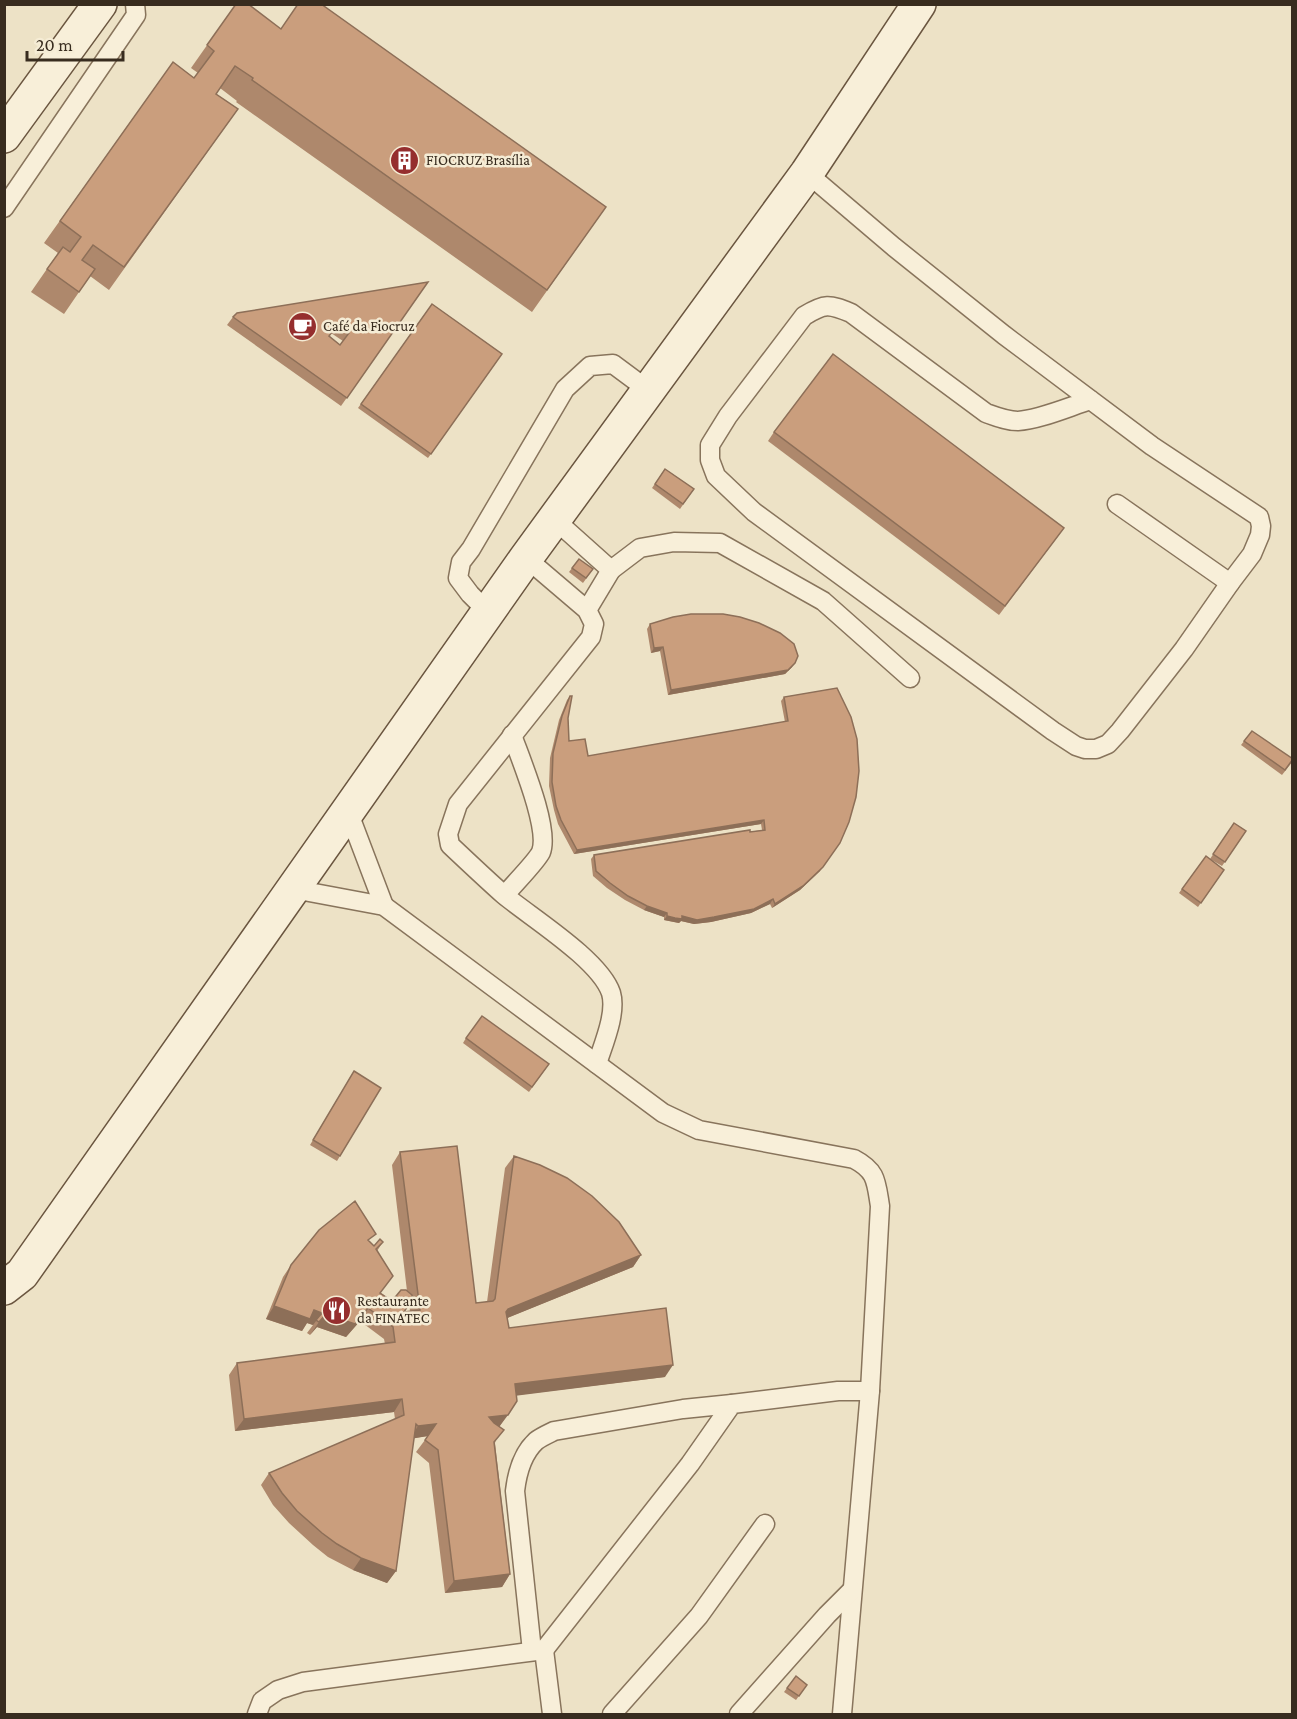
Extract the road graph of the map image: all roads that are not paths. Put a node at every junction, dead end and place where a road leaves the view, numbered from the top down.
1 (100, 4) edge
2 (135, 4) edge
3 (913, 7) edge
4 (4, 136) edge
5 (807, 173) junction
6 (4, 208) edge
7 (648, 390) junction
8 (1091, 400) junction
9 (1117, 504) dead end
10 (554, 519) junction
11 (526, 558) junction
12 (610, 570) junction
13 (1230, 582) junction
14 (587, 610) junction
15 (488, 612) junction
16 (910, 678) dead end
17 (512, 735) junction
18 (348, 811) junction
19 (293, 889) junction
20 (505, 895) junction
21 (384, 906) junction
22 (597, 1064) junction
23 (4, 1288) edge
24 (870, 1391) junction
25 (732, 1404) junction
26 (765, 1524) dead end
27 (852, 1590) junction
28 (538, 1651) junction
29 (257, 1714) edge
30 (552, 1714) edge
31 (612, 1714) edge
32 (739, 1714) edge
33 (842, 1714) edge

1 - 4 street
2 - 6 lane
3 - 5 street
5 - 7 street
5 - 8 lane
7 - 10 street
7 - 15 lane
8 - 13 lane
8 - 13 lane
9 - 13 lane
10 - 11 street
10 - 12 lane
11 - 14 lane
11 - 15 street
12 - 14 lane
12 - 16 lane
14 - 17 lane
15 - 18 street
17 - 20 lane
17 - 20 lane
18 - 19 street
18 - 21 lane
19 - 21 lane
19 - 23 street
20 - 22 lane
21 - 22 lane
22 - 24 lane
24 - 25 lane
24 - 27 lane
25 - 28 lane
25 - 28 lane
26 - 31 lane
27 - 32 lane
27 - 33 lane
28 - 29 lane
28 - 30 lane

